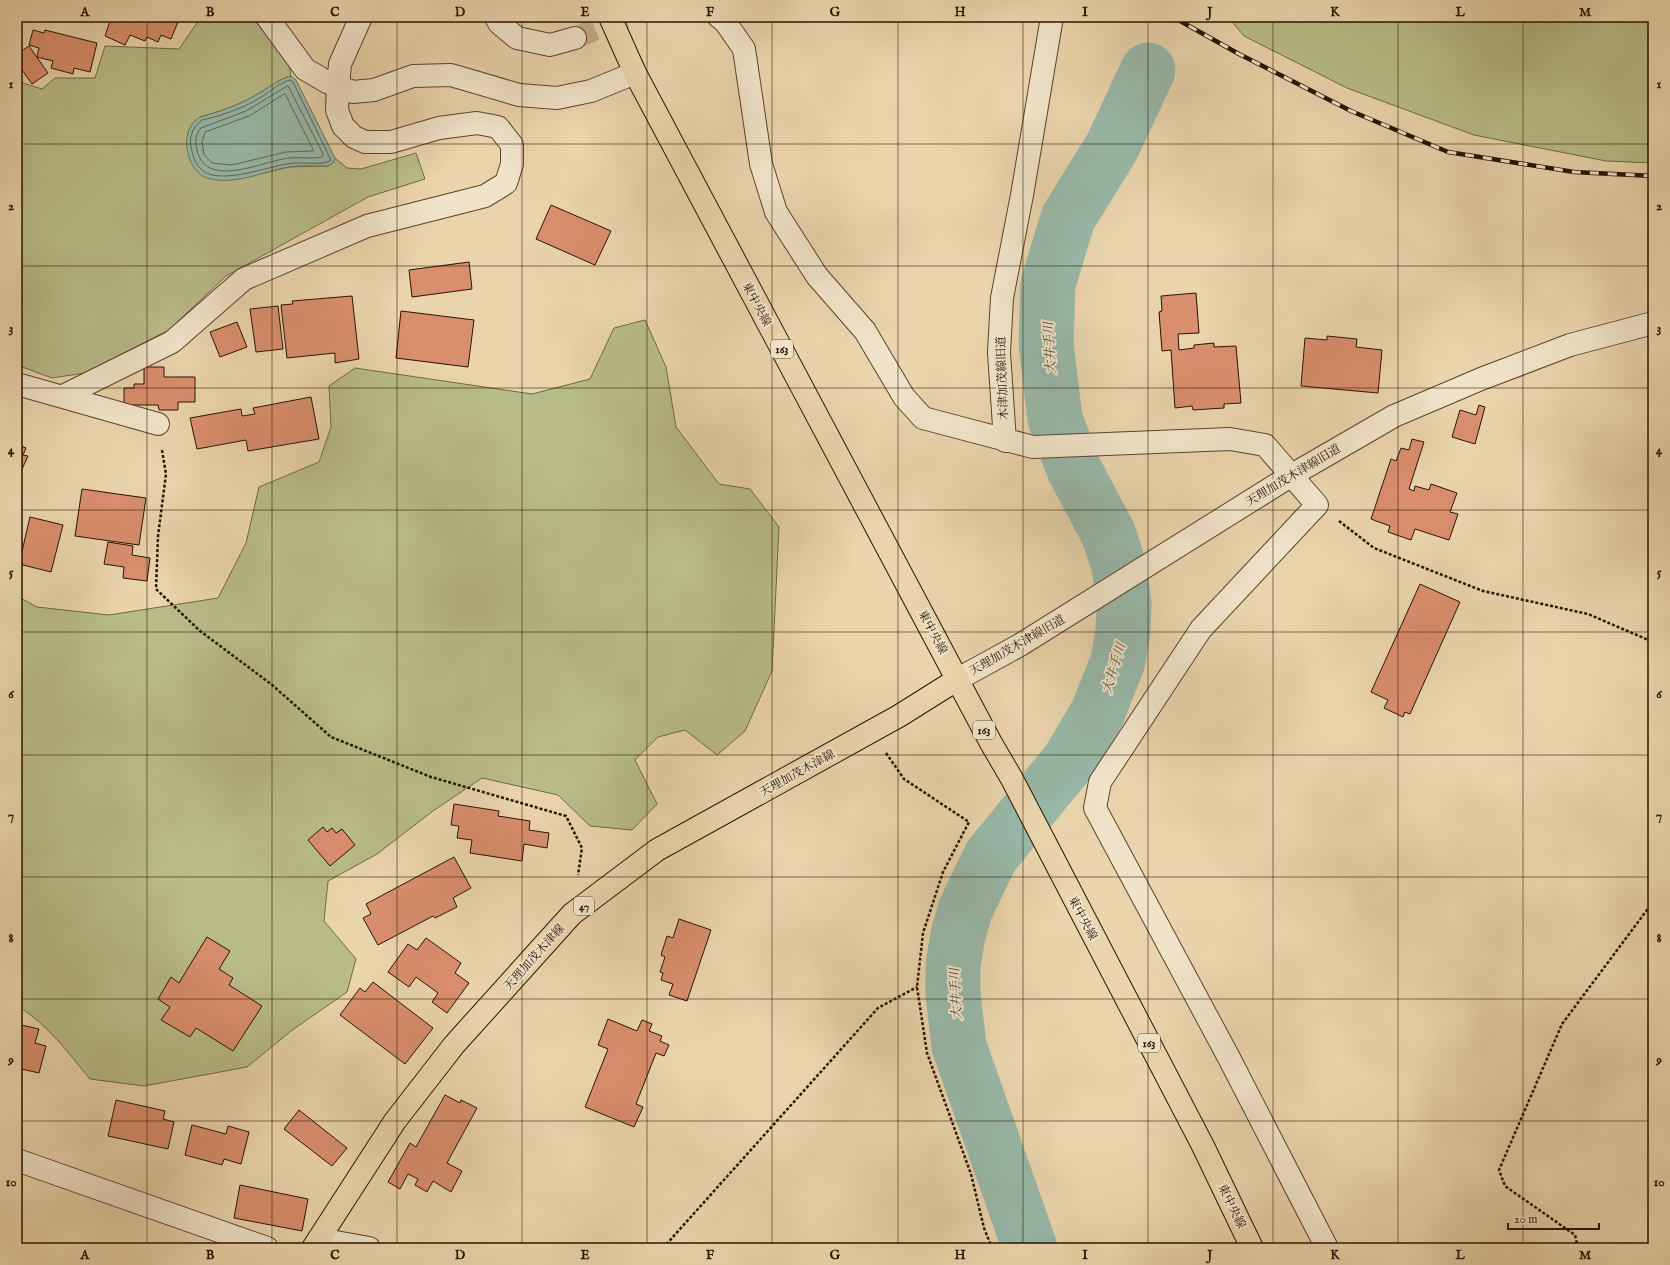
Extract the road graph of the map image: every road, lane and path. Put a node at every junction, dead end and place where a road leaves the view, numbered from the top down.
1 (267, 17) edge
2 (361, 17) edge
3 (496, 17) edge
4 (610, 17) edge
5 (719, 17) edge
6 (1052, 17) edge
7 (575, 38) tunnel mouth
8 (634, 73) junction
9 (338, 86) junction
10 (1653, 323) edge
11 (17, 384) edge
12 (63, 396) junction
13 (158, 424) joint
14 (1005, 441) junction
15 (1292, 475) junction
16 (1317, 505) junction
17 (1653, 642) edge
18 (958, 679) junction
19 (872, 732) junction
20 (1653, 902) edge
21 (572, 914) junction
22 (917, 987) junction
23 (17, 1160) edge
24 (316, 1243) edge
25 (267, 1248) edge
26 (368, 1248) edge
27 (663, 1248) edge
28 (992, 1248) edge
29 (1252, 1248) edge
30 (1327, 1248) edge
31 (1578, 1248) edge

1 - 9 street
2 - 9 street
3 - 7 street
4 - 8 main road, 東中央線 / 163
5 - 14 street
6 - 14 street, 木津加茂線旧道
8 - 9 street
8 - 18 main road, 東中央線 / 163
9 - 12 street
10 - 15 street, 天理加茂木津線旧道
11 - 12 street
12 - 13 street
13 - 21 path
14 - 15 street
15 - 16 street
15 - 18 street, 天理加茂木津線旧道
16 - 17 path
16 - 30 street
18 - 19 main road, 天理加茂木津線 / 47
18 - 29 main road, 東中央線 / 163
19 - 21 main road, 天理加茂木津線 / 47
19 - 22 path
20 - 31 path
21 - 24 main road, 天理加茂木津線 / 47
22 - 27 path
22 - 28 path
23 - 25 street
24 - 26 street

